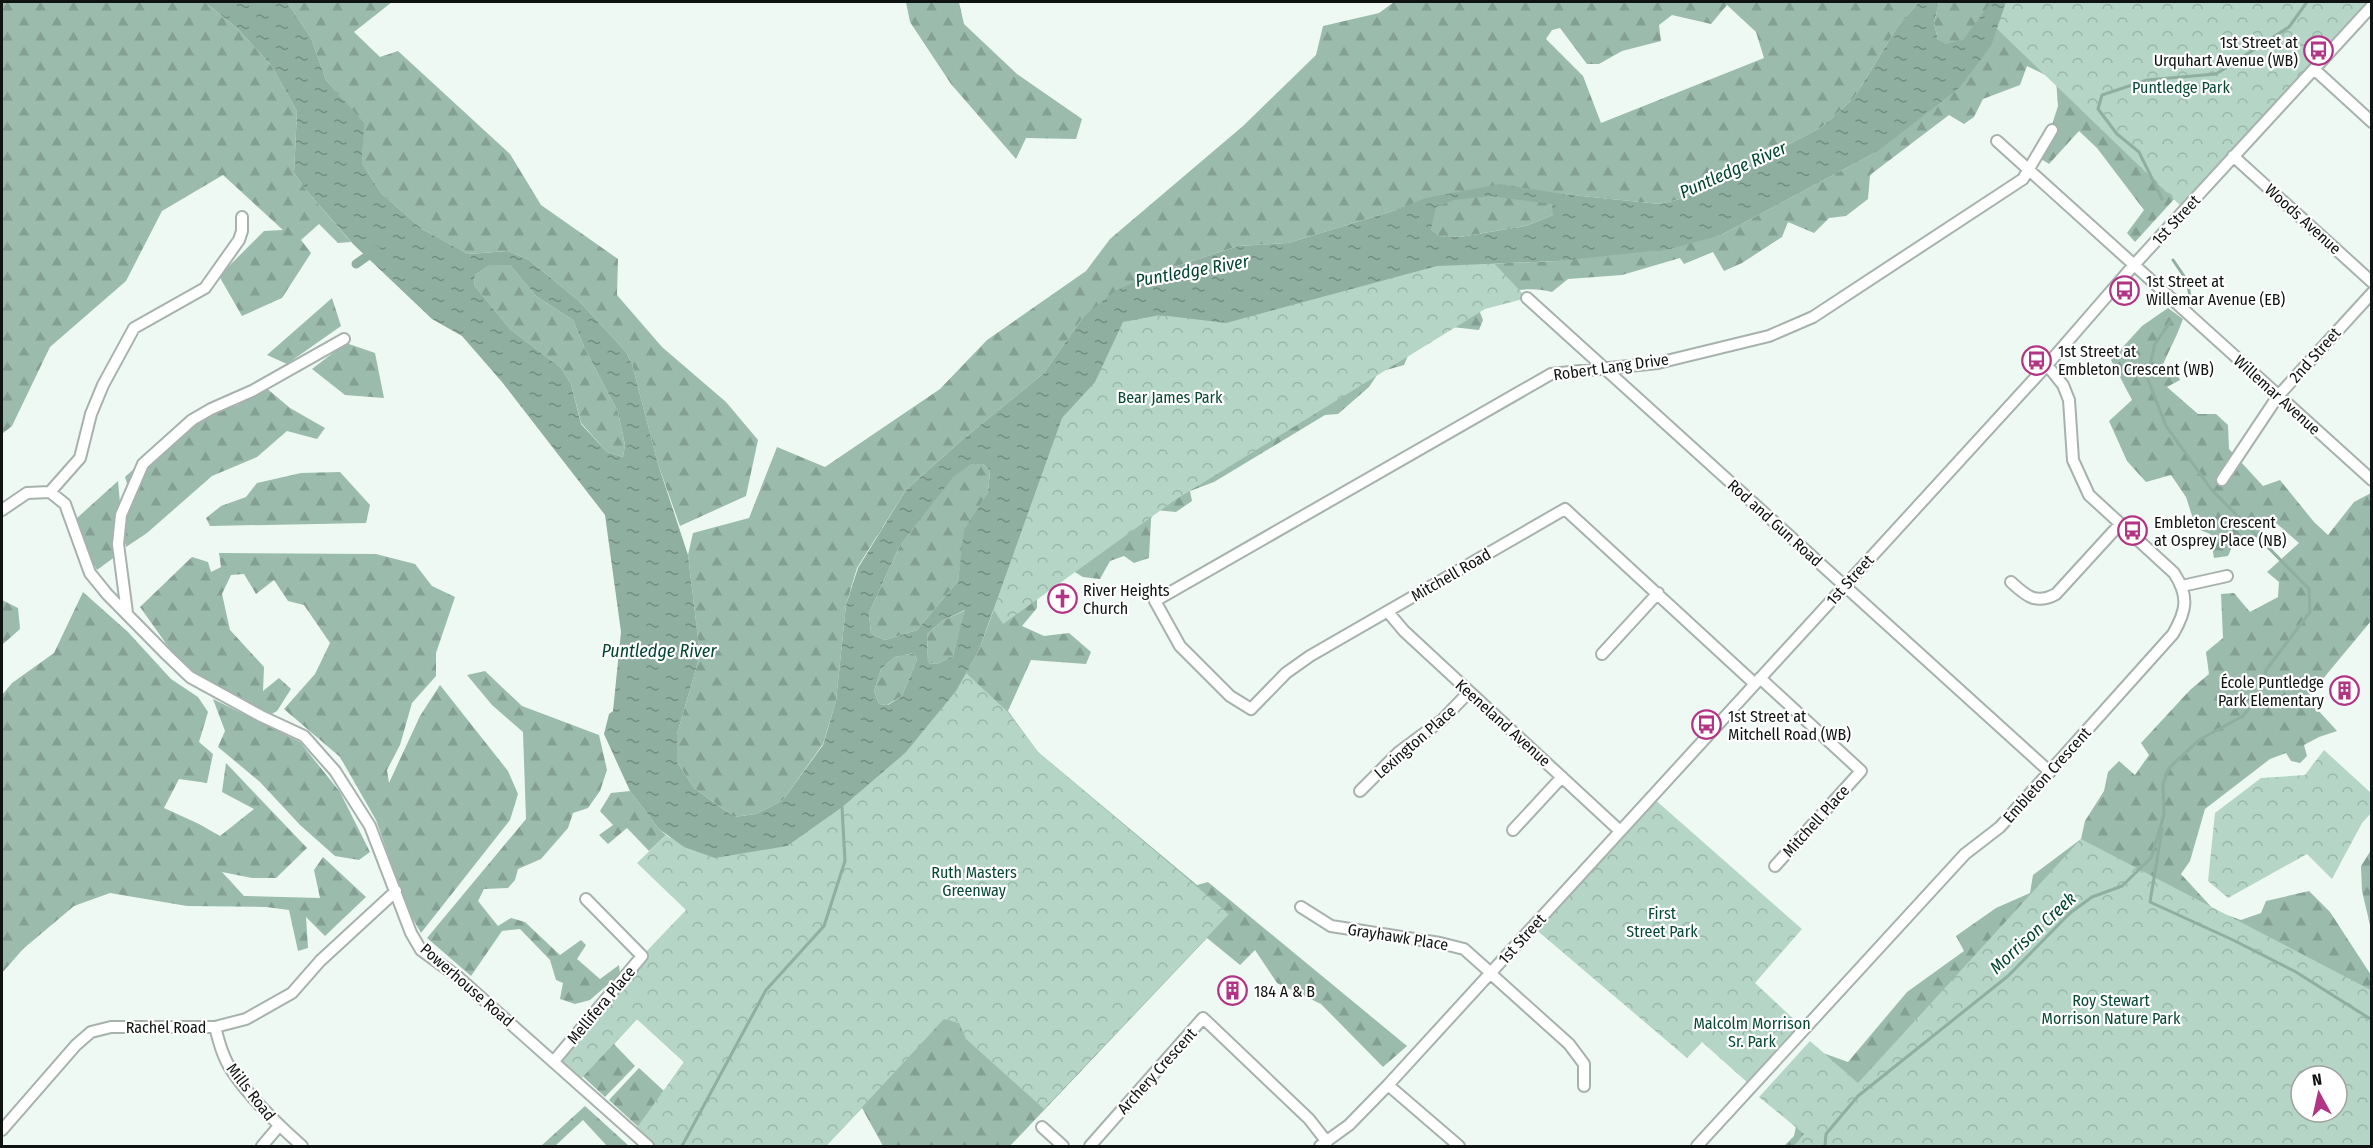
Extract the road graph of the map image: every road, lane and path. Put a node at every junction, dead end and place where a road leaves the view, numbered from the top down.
1 (2372, 6) edge
2 (2314, 69) junction
3 (2372, 122) edge
4 (2052, 130) dead end
5 (1997, 141) dead end
6 (2234, 156) junction
7 (2028, 168) junction
8 (242, 217) dead end
9 (2133, 266) junction
10 (2372, 282) edge
11 (2372, 293) edge
12 (1527, 298) dead end
13 (344, 339) dead end
14 (2047, 365) junction
15 (1606, 370) junction
16 (2278, 396) junction
17 (2222, 480) dead end
18 (2372, 480) edge
19 (50, 492) junction
20 (2, 510) edge
21 (2120, 524) junction
22 (2227, 576) dead end
23 (2011, 582) dead end
24 (1845, 586) junction
25 (2182, 586) junction
26 (1658, 593) junction
27 (1155, 601) joint
28 (1388, 612) junction
29 (127, 613) junction
30 (1602, 654) dead end
31 (1758, 681) junction
32 (1469, 692) junction
33 (2050, 772) junction
34 (1563, 777) junction
35 (1360, 792) dead end
36 (1513, 830) dead end
37 (1620, 831) junction
38 (1775, 866) dead end
39 (396, 891) junction
40 (586, 899) dead end
41 (1301, 907) dead end
42 (1491, 973) junction
43 (215, 1027) junction
44 (554, 1061) junction
45 (1389, 1085) junction
46 (1584, 1086) dead end
47 (279, 1126) junction
48 (1042, 1127) dead end
49 (2, 1130) edge
50 (1323, 1144) edge
51 (262, 1146) edge
52 (302, 1146) edge
53 (648, 1146) edge
54 (1063, 1146) edge
55 (1090, 1146) edge
56 (1459, 1146) edge
57 (1697, 1146) edge

1 - 2 street, 1st Street
2 - 3 street
2 - 6 street, 1st Street
4 - 7 street, Robert Lang Drive
5 - 7 street, Willemar Avenue
6 - 9 street, 1st Street
6 - 10 street, Woods Avenue
7 - 9 street, Willemar Avenue
7 - 15 street, Robert Lang Drive
8 - 19 street
9 - 14 street, 1st Street
9 - 16 street, Willemar Avenue
11 - 16 street, 2nd Street
12 - 15 street, Rod and Gun Road
13 - 29 street
14 - 21 street
14 - 24 street, 1st Street
15 - 24 street, Rod and Gun Road
15 - 27 street, Robert Lang Drive
16 - 17 street, 2nd Street
16 - 18 street, Willemar Avenue
19 - 20 street
19 - 29 street, Powerhouse Road
21 - 23 street
21 - 25 street
22 - 25 street
24 - 31 street, 1st Street
24 - 33 street, Rod and Gun Road
25 - 33 street, Embleton Crescent
26 - 28 street, Mitchell Road
26 - 30 street
26 - 31 street, Mitchell Road
27 - 28 street, Mitchell Road
28 - 32 street, Keeneland Avenue
29 - 39 street, Powerhouse Road
31 - 37 street, 1st Street
31 - 38 street, Mitchell Place
32 - 34 street, Keeneland Avenue
32 - 35 street, Lexington Place
33 - 57 street, Embleton Crescent
34 - 36 street
34 - 37 street, Keeneland Avenue
37 - 42 street, 1st Street
39 - 43 street, Rachel Road
39 - 44 street, Powerhouse Road
40 - 44 street, Mellifera Place
41 - 42 street, Grayhawk Place
42 - 45 street, 1st Street
42 - 46 street, Grayhawk Place
43 - 47 street, Mills Road
43 - 49 street, Rachel Road
44 - 53 street, Powerhouse Road
45 - 50 street, 1st Street
45 - 56 street
47 - 51 street
47 - 52 street, Mills Road
48 - 54 street
50 - 55 street, Archery Crescent

